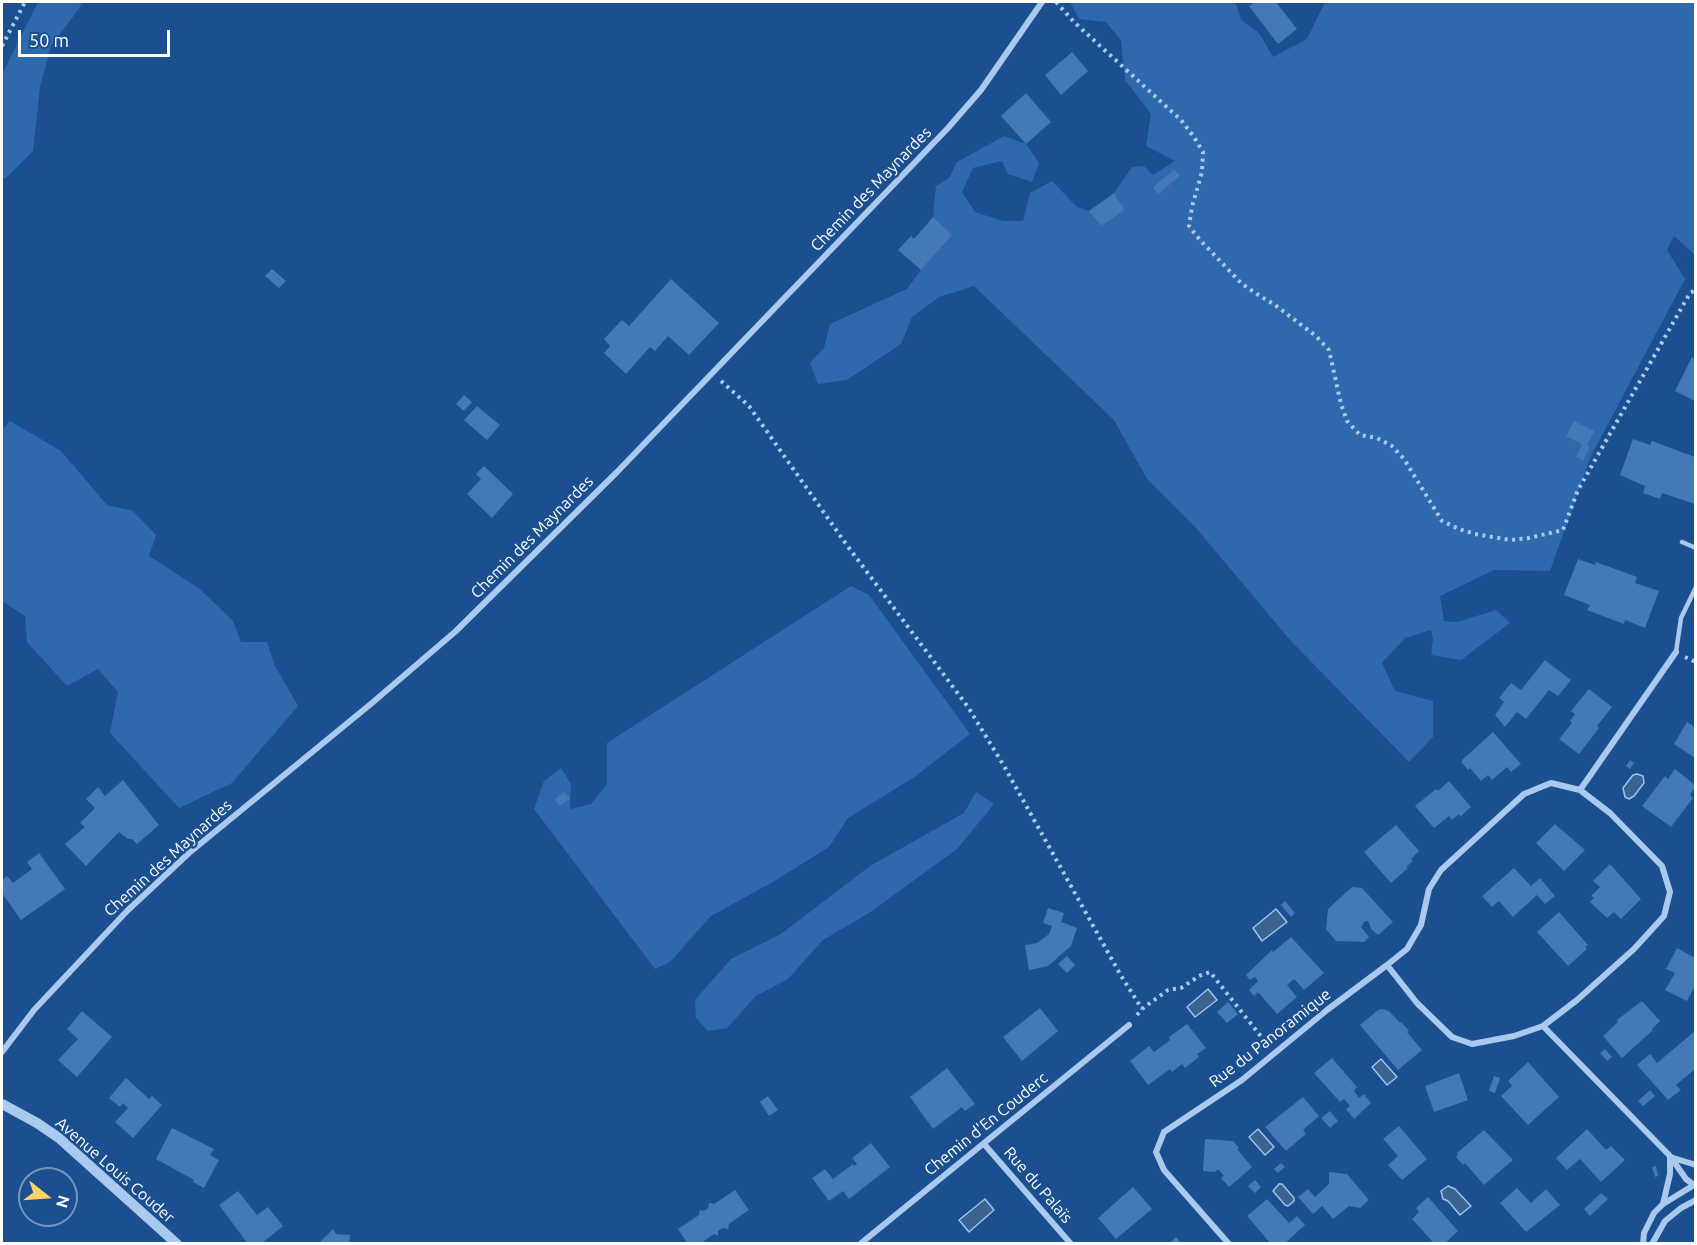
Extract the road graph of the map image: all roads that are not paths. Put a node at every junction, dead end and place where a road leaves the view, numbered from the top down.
1 (1042, 2) edge
2 (1682, 542) dead end
3 (1695, 548) edge
4 (1695, 587) edge
5 (1676, 652) joint
6 (1580, 789) junction
7 (1387, 965) junction
8 (1129, 1025) road end
9 (1543, 1026) junction
10 (2, 1052) edge
11 (2, 1104) edge
12 (984, 1144) junction
13 (1670, 1156) junction
14 (1695, 1165) edge
15 (1695, 1174) edge
16 (1695, 1187) edge
17 (1695, 1200) edge
18 (1663, 1204) junction
19 (177, 1244) edge
20 (860, 1244) edge
21 (1071, 1244) edge
22 (1229, 1244) edge
23 (1643, 1244) edge
24 (1652, 1244) edge

1 - 10 street, Chemin des Maynardes
2 - 3 lane
4 - 5 lane
5 - 6 street
6 - 7 street, Rue du Panoramique
6 - 9 street, Rue du Panoramique
7 - 9 street, Rue du Panoramique
7 - 22 street, Rue du Panoramique
8 - 12 street, Chemin d'En Couderc
9 - 13 street
11 - 19 street, Avenue Louis Couder
12 - 20 street, Chemin d'En Couderc
12 - 21 street, Rue du Palaïs
13 - 14 street
13 - 16 street
13 - 18 street
15 - 16 street
16 - 18 street
17 - 24 street
18 - 23 street

